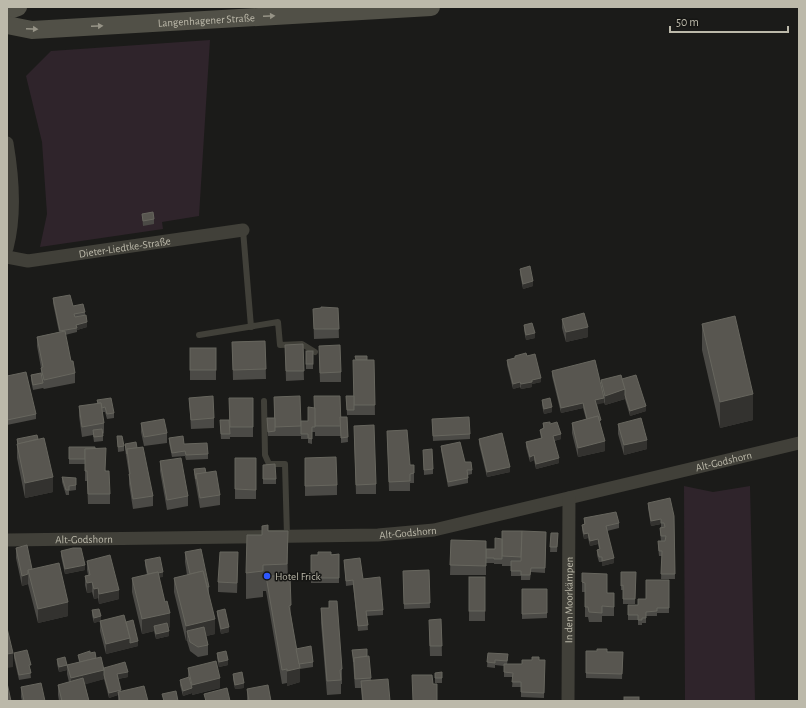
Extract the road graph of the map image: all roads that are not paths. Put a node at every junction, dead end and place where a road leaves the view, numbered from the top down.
1 (18, 7) edge
2 (431, 7) edge
3 (7, 11) edge
4 (7, 25) edge
5 (7, 143) edge
6 (243, 230) joint
7 (7, 248) edge
8 (7, 257) edge
9 (251, 327) junction
10 (199, 335) dead end
11 (315, 352) edge
12 (264, 401) dead end
13 (799, 443) edge
14 (569, 498) junction
15 (287, 536) junction
16 (7, 540) edge
17 (568, 701) edge

1 - 3 main road
4 -> 2 main road, Langenhagener Straße
5 - 7 street
6 - 8 street, Dieter-Liedtke-Straße
6 - 9 lane
9 - 10 lane
9 - 11 lane
12 - 15 lane
13 - 14 street, Alt-Godshorn
14 - 15 street, Alt-Godshorn
14 - 17 street, In den Moorkämpen
15 - 16 street, Alt-Godshorn

